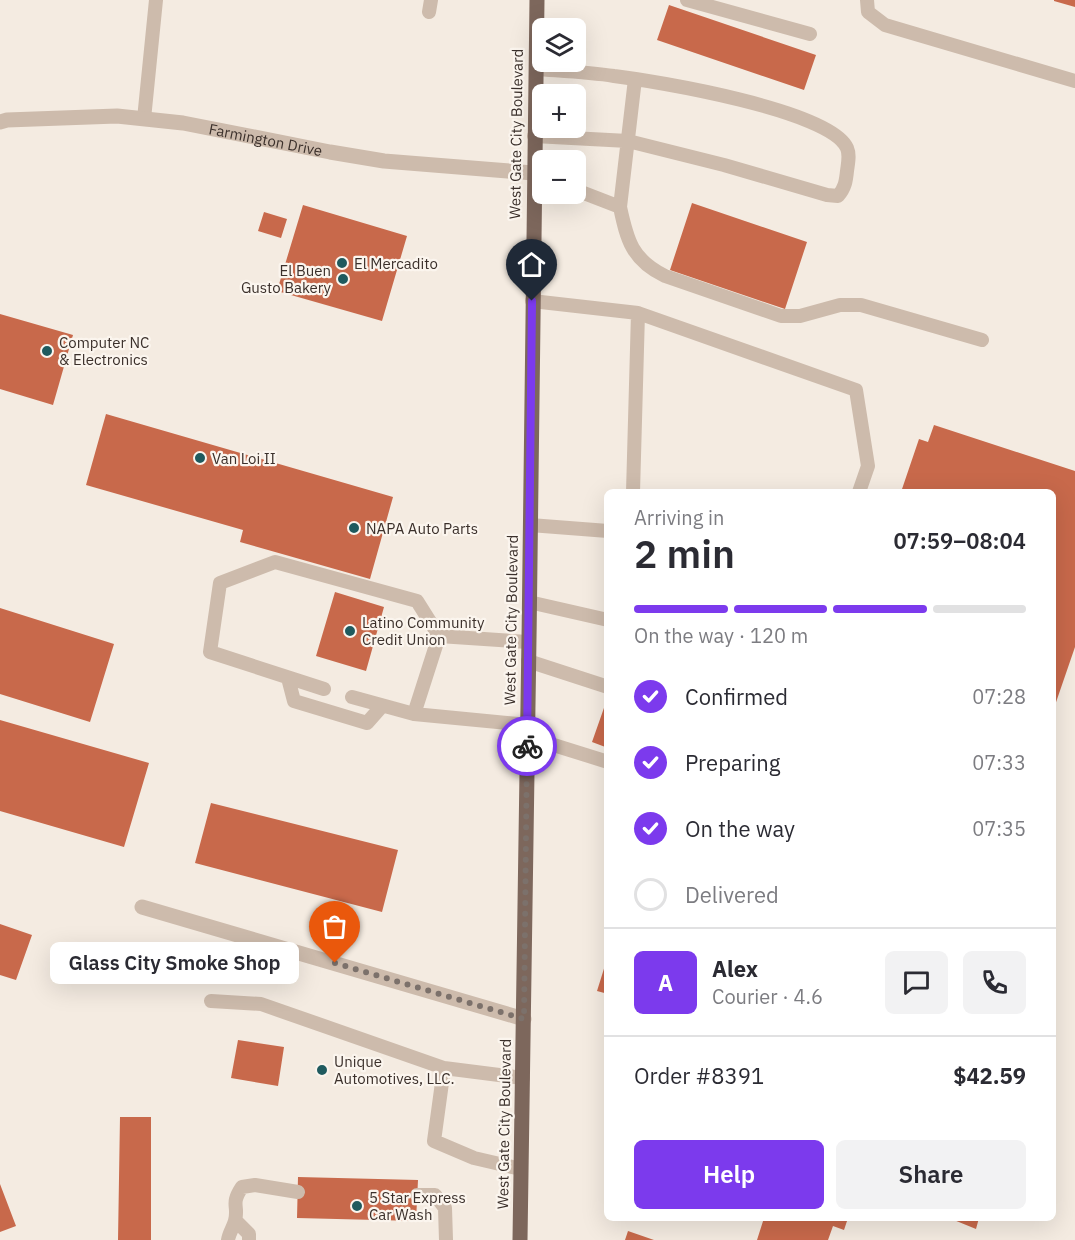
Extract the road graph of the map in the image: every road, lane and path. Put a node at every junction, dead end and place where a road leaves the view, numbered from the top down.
1 (156, 0) edge
2 (537, 0) edge
3 (687, 0) edge
4 (867, 0) edge
5 (537, 18) edge
6 (810, 34) dead end
7 (569, 72) edge
8 (635, 80) junction
9 (1075, 81) edge
10 (144, 119) junction
11 (0, 122) edge
12 (570, 138) edge
13 (628, 141) junction
14 (532, 174) edge
15 (586, 194) edge
16 (537, 204) edge
17 (620, 207) junction
18 (532, 301) junction
19 (638, 313) junction
20 (982, 340) dead end
21 (633, 489) edge
22 (860, 489) edge
23 (530, 525) junction
24 (604, 531) edge
25 (529, 602) junction
26 (604, 619) edge
27 (439, 636) junction
28 (528, 642) junction
29 (528, 661) junction
30 (288, 678) junction
31 (604, 686) edge
32 (324, 689) dead end
33 (352, 697) dead end
34 (382, 706) junction
35 (414, 714) junction
36 (528, 731) junction
37 (604, 760) edge
38 (142, 907) dead end
39 (211, 1001) dead end
40 (524, 1019) junction
41 (444, 1068) junction
42 (523, 1078) junction
43 (521, 1169) junction
44 (298, 1192) dead end
45 (417, 1195) dead end
46 (236, 1220) junction
47 (228, 1240) edge
48 (249, 1240) edge
49 (446, 1240) edge
50 (520, 1240) edge

1 - 10 lane
2 - 5 main road, West Gate City Boulevard
3 - 6 lane
4 - 9 lane
7 - 8 lane
8 - 13 lane
8 - 13 lane
10 - 11 street, Farmington Drive
10 - 14 street, Farmington Drive
12 - 13 lane
13 - 17 lane
15 - 17 lane
16 - 18 main road, West Gate City Boulevard
17 - 20 lane
18 - 19 lane
18 - 23 main road, West Gate City Boulevard
19 - 21 lane
19 - 22 lane
23 - 24 lane
23 - 25 main road, West Gate City Boulevard
25 - 26 lane
25 - 28 main road, West Gate City Boulevard
27 - 28 lane
27 - 30 lane
27 - 35 lane
28 - 29 main road, West Gate City Boulevard
29 - 31 lane
29 - 36 main road, West Gate City Boulevard
30 - 32 lane
30 - 34 lane
33 - 34 lane
34 - 35 lane
35 - 36 lane
36 - 37 lane
36 - 40 main road, West Gate City Boulevard
38 - 40 street
39 - 41 lane
40 - 42 main road, West Gate City Boulevard
41 - 42 lane
41 - 43 lane
42 - 43 main road, West Gate City Boulevard
43 - 50 main road, West Gate City Boulevard
44 - 46 lane
45 - 49 lane
46 - 47 lane
46 - 48 lane

